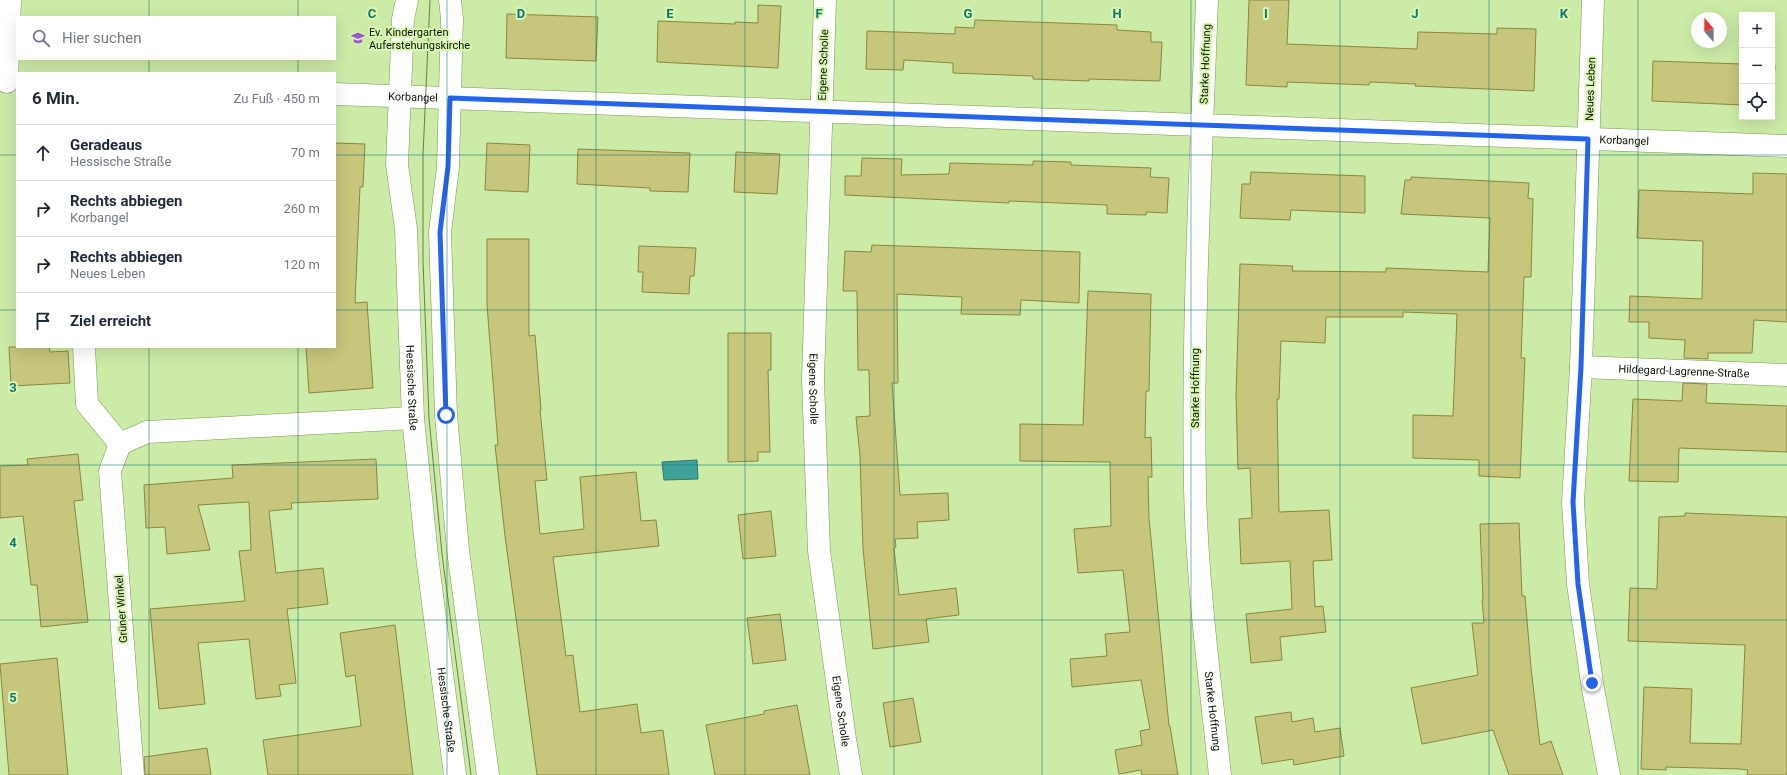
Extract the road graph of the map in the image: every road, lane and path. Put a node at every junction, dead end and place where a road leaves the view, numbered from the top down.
1 (10, 0) edge
2 (406, 0) edge
3 (450, 0) edge
4 (825, 0) edge
5 (1207, 0) edge
6 (1593, 0) edge
7 (8, 82) edge
8 (336, 94) edge
9 (400, 96) junction
10 (450, 98) junction
11 (821, 111) junction
12 (1202, 125) junction
13 (1588, 139) junction
14 (1787, 146) edge
15 (84, 348) edge
16 (1581, 367) junction
17 (1787, 375) edge
18 (413, 418) junction
19 (120, 444) junction
20 (133, 775) edge
21 (455, 775) edge
22 (488, 775) edge
23 (851, 775) edge
24 (1220, 775) edge
25 (1609, 775) edge

1 - 7 street
2 - 9 street, Hessische Straße
3 - 10 street
4 - 11 street, Eigene Scholle
5 - 12 street, Starke Hoffnung
6 - 13 street, Neues Leben
8 - 9 street, Korbangel
9 - 10 street, Korbangel
9 - 18 street, Hessische Straße
10 - 11 street, Korbangel
10 - 22 street
11 - 12 street, Korbangel
11 - 23 street, Eigene Scholle
12 - 13 street, Korbangel
12 - 24 street, Starke Hoffnung
13 - 14 street, Korbangel
13 - 16 street, Neues Leben
15 - 19 street
16 - 17 street, Hildegard-Lagrenne-Straße
16 - 25 street, Neues Leben
18 - 19 street
18 - 21 street, Hessische Straße
19 - 20 street, Grüner Winkel

